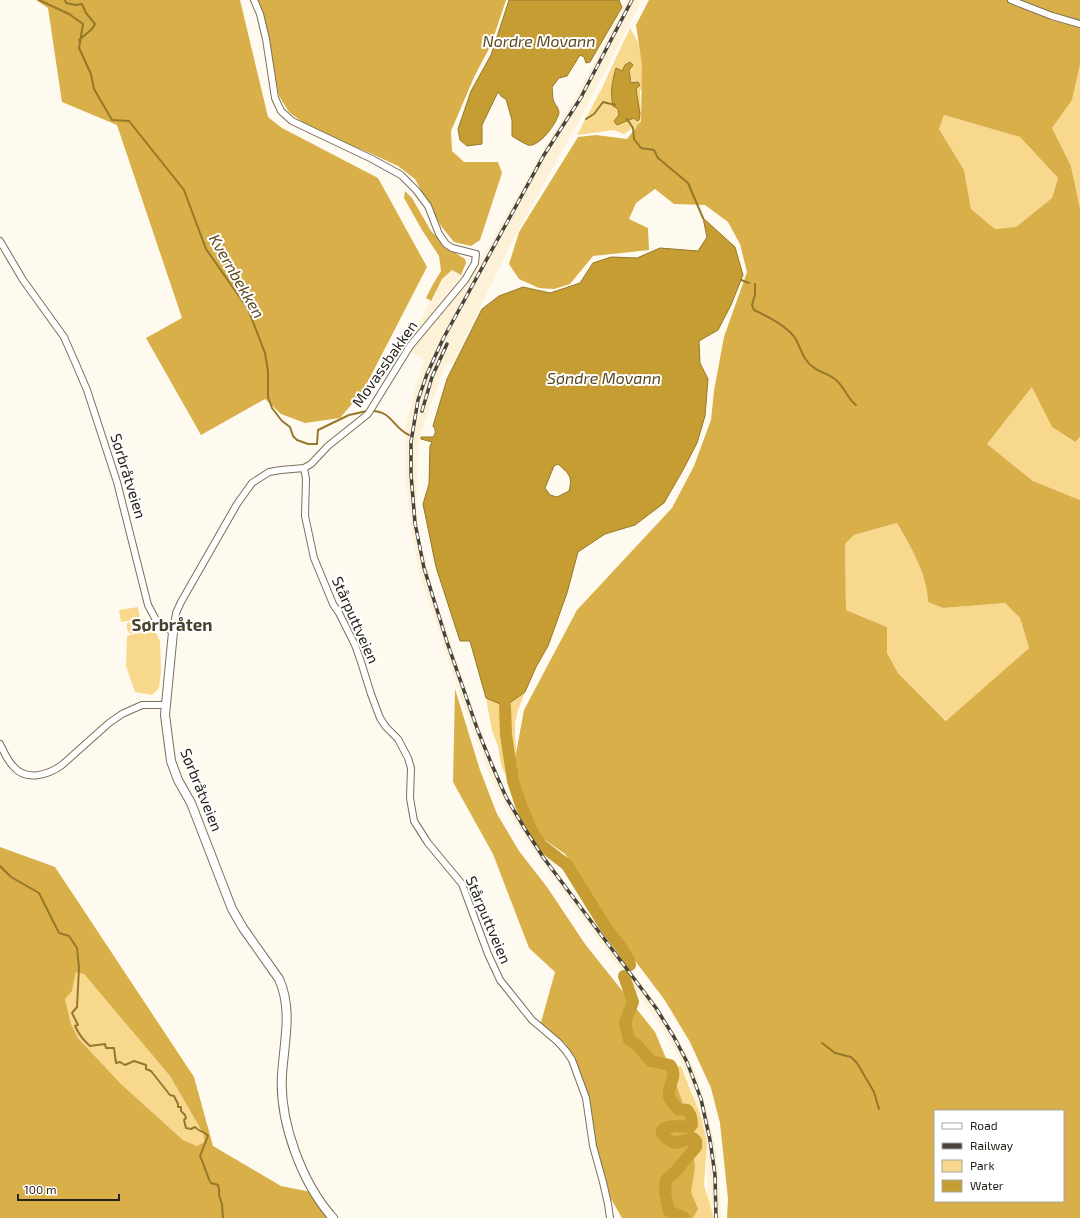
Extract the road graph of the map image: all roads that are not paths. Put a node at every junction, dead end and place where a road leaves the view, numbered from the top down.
1 (254, 0) edge
2 (1011, 0) edge
3 (1080, 24) edge
4 (0, 241) edge
5 (304, 468) junction
6 (173, 632) junction
7 (165, 704) junction
8 (0, 744) edge
9 (333, 1218) edge
10 (610, 1218) edge

1 - 5 street, Movassbakken
2 - 3 street
4 - 6 street, Sørbråtveien
5 - 6 street
5 - 10 street, Stårputtveien
6 - 7 street, Sørbråtveien
7 - 8 street
7 - 9 street, Sørbråtveien

